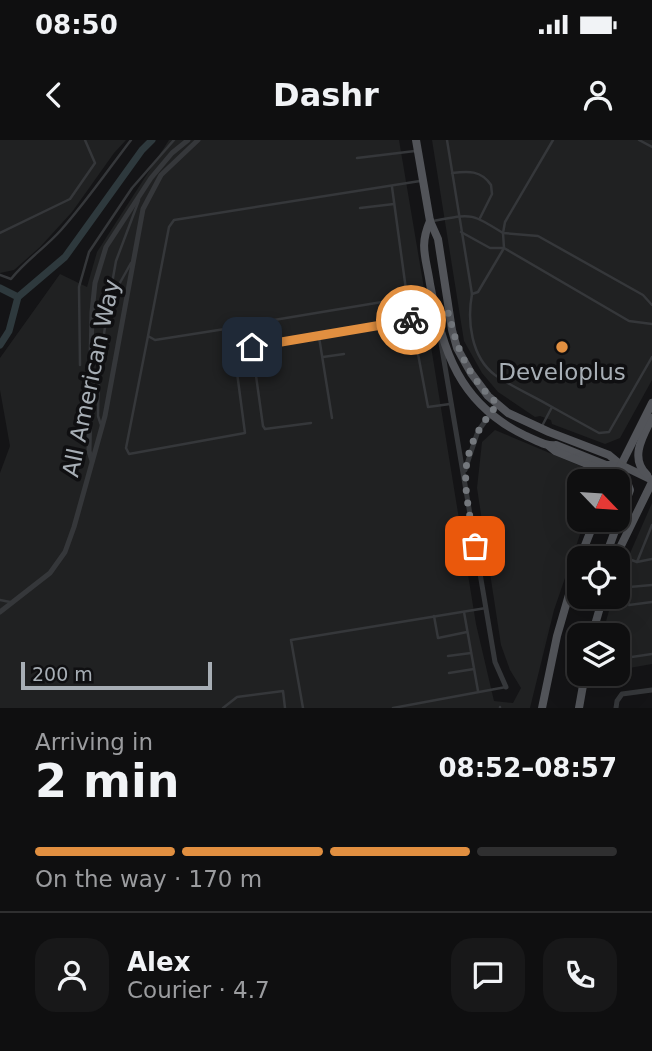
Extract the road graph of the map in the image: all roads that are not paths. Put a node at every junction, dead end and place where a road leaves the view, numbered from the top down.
1 (85, 140) edge
2 (131, 140) edge
3 (174, 140) edge
4 (188, 140) edge
5 (198, 140) edge
6 (416, 140) edge
7 (447, 140) edge
8 (553, 140) edge
9 (639, 140) edge
10 (652, 147) edge
11 (418, 150) junction
12 (357, 158) dead end
13 (452, 173) junction
14 (423, 180) junction
15 (391, 185) junction
16 (140, 196) junction
17 (394, 204) junction
18 (360, 208) dead end
19 (458, 216) junction
20 (479, 218) junction
21 (430, 221) junction
22 (461, 232) junction
23 (0, 233) edge
24 (503, 233) junction
25 (504, 248) junction
26 (135, 256) junction
27 (0, 275) edge
28 (472, 294) junction
29 (111, 300) junction
30 (388, 301) junction
31 (652, 305) edge
32 (449, 313) junction
33 (436, 316) junction
34 (412, 320) junction
35 (391, 324) junction
36 (652, 324) edge
37 (148, 336) junction
38 (319, 337) junction
39 (252, 347) junction
40 (344, 354) dead end
41 (322, 357) junction
42 (652, 357) edge
43 (80, 365) dead end
44 (99, 366) junction
45 (91, 391) junction
46 (652, 403) edge
47 (450, 404) junction
48 (498, 404) junction
49 (552, 407) junction
50 (490, 413) junction
51 (332, 418) dead end
52 (652, 418) edge
53 (311, 424) dead end
54 (102, 428) junction
55 (540, 429) junction
56 (549, 446) junction
57 (93, 465) junction
58 (621, 465) junction
59 (599, 469) edge
60 (619, 469) edge
61 (464, 473) junction
62 (652, 481) edge
63 (652, 525) edge
64 (609, 546) edge
65 (621, 546) edge
66 (652, 559) edge
67 (630, 560) edge
68 (637, 562) junction
69 (652, 584) edge
70 (630, 588) edge
71 (0, 600) edge
72 (567, 601) edge
73 (652, 602) edge
74 (14, 603) junction
75 (630, 605) edge
76 (486, 608) junction
77 (0, 612) edge
78 (464, 612) junction
79 (434, 616) junction
80 (467, 632) junction
81 (471, 653) junction
82 (652, 654) edge
83 (448, 656) dead end
84 (630, 657) edge
85 (474, 670) junction
86 (449, 673) dead end
87 (583, 686) edge
88 (506, 687) joint
89 (652, 690) edge
90 (478, 692) junction
91 (223, 708) edge
92 (285, 708) edge
93 (303, 708) edge
94 (393, 708) edge
95 (542, 708) edge
96 (579, 708) edge
97 (616, 708) edge

1 - 23 lane
2 - 27 lane
3 - 43 lane
4 - 16 street
5 - 26 street, All American Way
6 - 11 main road
7 - 13 lane
8 - 24 lane
9 - 10 lane
11 - 12 lane
11 - 14 main road
13 - 19 lane
13 - 20 lane
14 - 15 lane
14 - 21 main road
15 - 17 lane
15 - 37 lane
16 - 29 lane
16 - 45 street
17 - 18 lane
17 - 30 lane
19 - 20 lane
19 - 21 lane
19 - 22 lane
20 - 24 lane
21 - 32 main road
21 - 33 main road
22 - 25 lane
22 - 28 lane
24 - 25 lane
24 - 31 lane
25 - 28 lane
25 - 36 lane
26 - 29 lane
26 - 54 street, All American Way
28 - 49 lane
29 - 44 lane
30 - 35 lane
30 - 39 lane
32 - 33 street
32 - 48 main road
33 - 34 street
33 - 47 street
33 - 50 main road
34 - 35 street
34 - 47 lane
35 - 38 street
37 - 39 lane
37 - 39 lane
38 - 39 street
38 - 41 lane
39 - 53 lane
40 - 41 lane
41 - 51 lane
42 - 49 lane
44 - 45 lane
44 - 54 lane
45 - 57 street
46 - 58 main road
47 - 61 street
48 - 50 street
48 - 55 main road
49 - 55 lane
50 - 56 main road
50 - 61 street
52 - 62 main road
54 - 57 street, All American Way
55 - 58 main road
56 - 58 main road
56 - 59 main road
57 - 74 street, All American Way
58 - 60 main road
58 - 62 main road
58 - 64 main road
61 - 76 street
62 - 65 main road
63 - 68 lane
66 - 68 lane
67 - 68 lane
69 - 70 lane
71 - 74 lane
72 - 95 main road
73 - 75 lane
74 - 77 street, All American Way
76 - 78 lane
76 - 88 street
78 - 79 lane
78 - 80 lane
79 - 80 lane
79 - 93 lane
80 - 81 lane
81 - 83 lane
81 - 85 lane
82 - 84 lane
85 - 86 lane
85 - 90 lane
87 - 96 main road
88 - 90 lane
89 - 97 street
90 - 94 lane
91 - 92 lane

